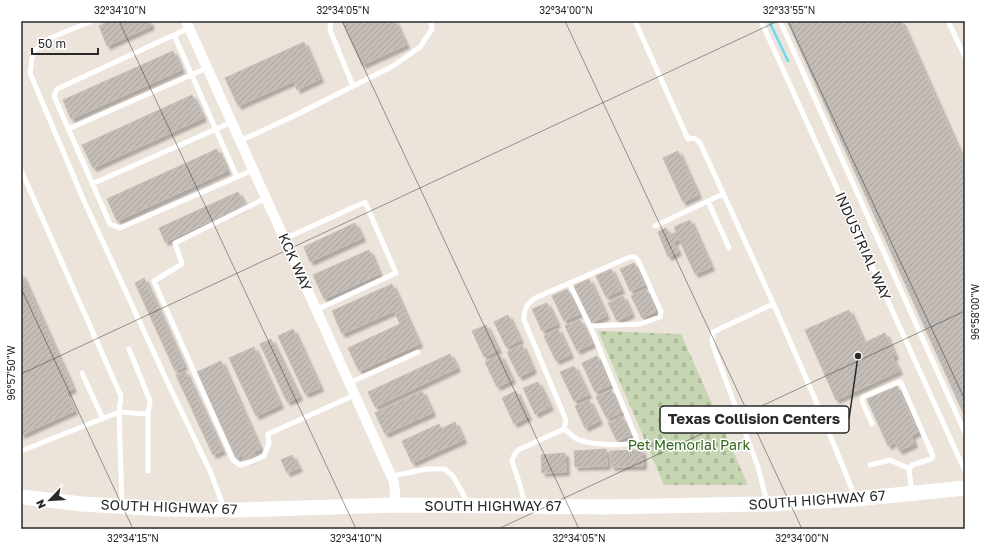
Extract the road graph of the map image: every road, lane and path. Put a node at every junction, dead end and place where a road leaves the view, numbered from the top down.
1 (92, 21) edge
2 (330, 21) edge
3 (431, 21) edge
4 (635, 21) edge
5 (761, 21) edge
6 (780, 21) edge
7 (948, 21) edge
8 (187, 24) edge
9 (174, 35) junction
10 (965, 57) edge
11 (207, 68) junction
12 (192, 74) junction
13 (352, 86) junction
14 (232, 122) junction
15 (68, 129) junction
16 (216, 129) junction
17 (240, 142) junction
18 (21, 170) edge
19 (253, 170) junction
20 (237, 177) junction
21 (92, 184) junction
22 (723, 194) junction
23 (266, 198) junction
24 (708, 201) junction
25 (655, 226) dead end
26 (284, 238) junction
27 (729, 248) dead end
28 (569, 283) junction
29 (773, 304) junction
30 (316, 310) junction
31 (590, 326) junction
32 (129, 349) dead end
33 (418, 352) dead end
34 (82, 373) dead end
35 (350, 383) junction
36 (355, 395) junction
37 (119, 412) junction
38 (148, 414) junction
39 (103, 419) junction
40 (872, 424) dead end
41 (564, 429) junction
42 (965, 433) edge
43 (21, 451) edge
44 (870, 465) dead end
45 (910, 469) junction
46 (148, 471) dead end
47 (965, 471) edge
48 (392, 476) junction
49 (965, 488) edge
50 (913, 493) junction
51 (21, 497) edge
52 (856, 499) junction
53 (768, 504) junction
54 (396, 505) junction
55 (470, 506) junction
56 (525, 506) junction
57 (122, 507) junction
58 (224, 510) junction

1 - 58 lane
2 - 13 lane
3 - 13 lane
4 - 22 lane
5 - 47 lane, INDUSTRIAL WAY
6 - 42 lane
7 - 10 lane
8 - 9 lane
8 - 11 street, KCK WAY
9 - 12 lane
9 - 15 lane
11 - 12 lane
11 - 14 street, KCK WAY
12 - 15 lane
12 - 16 lane
13 - 17 lane
14 - 16 lane
14 - 17 street, KCK WAY
15 - 21 lane
16 - 20 lane
16 - 21 lane
17 - 19 street, KCK WAY
18 - 37 lane
19 - 20 lane
19 - 23 street, KCK WAY
20 - 21 lane
22 - 24 lane
22 - 29 lane
23 - 26 street, KCK WAY
23 - 36 lane
24 - 25 lane
24 - 27 lane
26 - 30 street, KCK WAY
26 - 30 lane
28 - 31 lane
28 - 31 lane
28 - 41 lane
29 - 52 lane
29 - 53 lane
30 - 35 street, KCK WAY
31 - 41 lane
32 - 38 lane
33 - 35 lane
34 - 39 lane
35 - 36 street, KCK WAY
36 - 48 street, KCK WAY
37 - 38 lane
37 - 39 lane
37 - 57 lane
38 - 46 lane
39 - 43 lane
40 - 45 lane
41 - 56 lane
44 - 45 lane
45 - 50 lane
48 - 54 street, KCK WAY
48 - 55 lane
49 - 50 main road, SOUTH HIGHWAY 67
50 - 52 main road, SOUTH HIGHWAY 67
51 - 57 main road, SOUTH HIGHWAY 67
52 - 53 main road, SOUTH HIGHWAY 67
53 - 56 main road, SOUTH HIGHWAY 67
54 - 55 main road, SOUTH HIGHWAY 67
54 - 58 main road, SOUTH HIGHWAY 67
55 - 56 main road, SOUTH HIGHWAY 67
57 - 58 main road, SOUTH HIGHWAY 67

